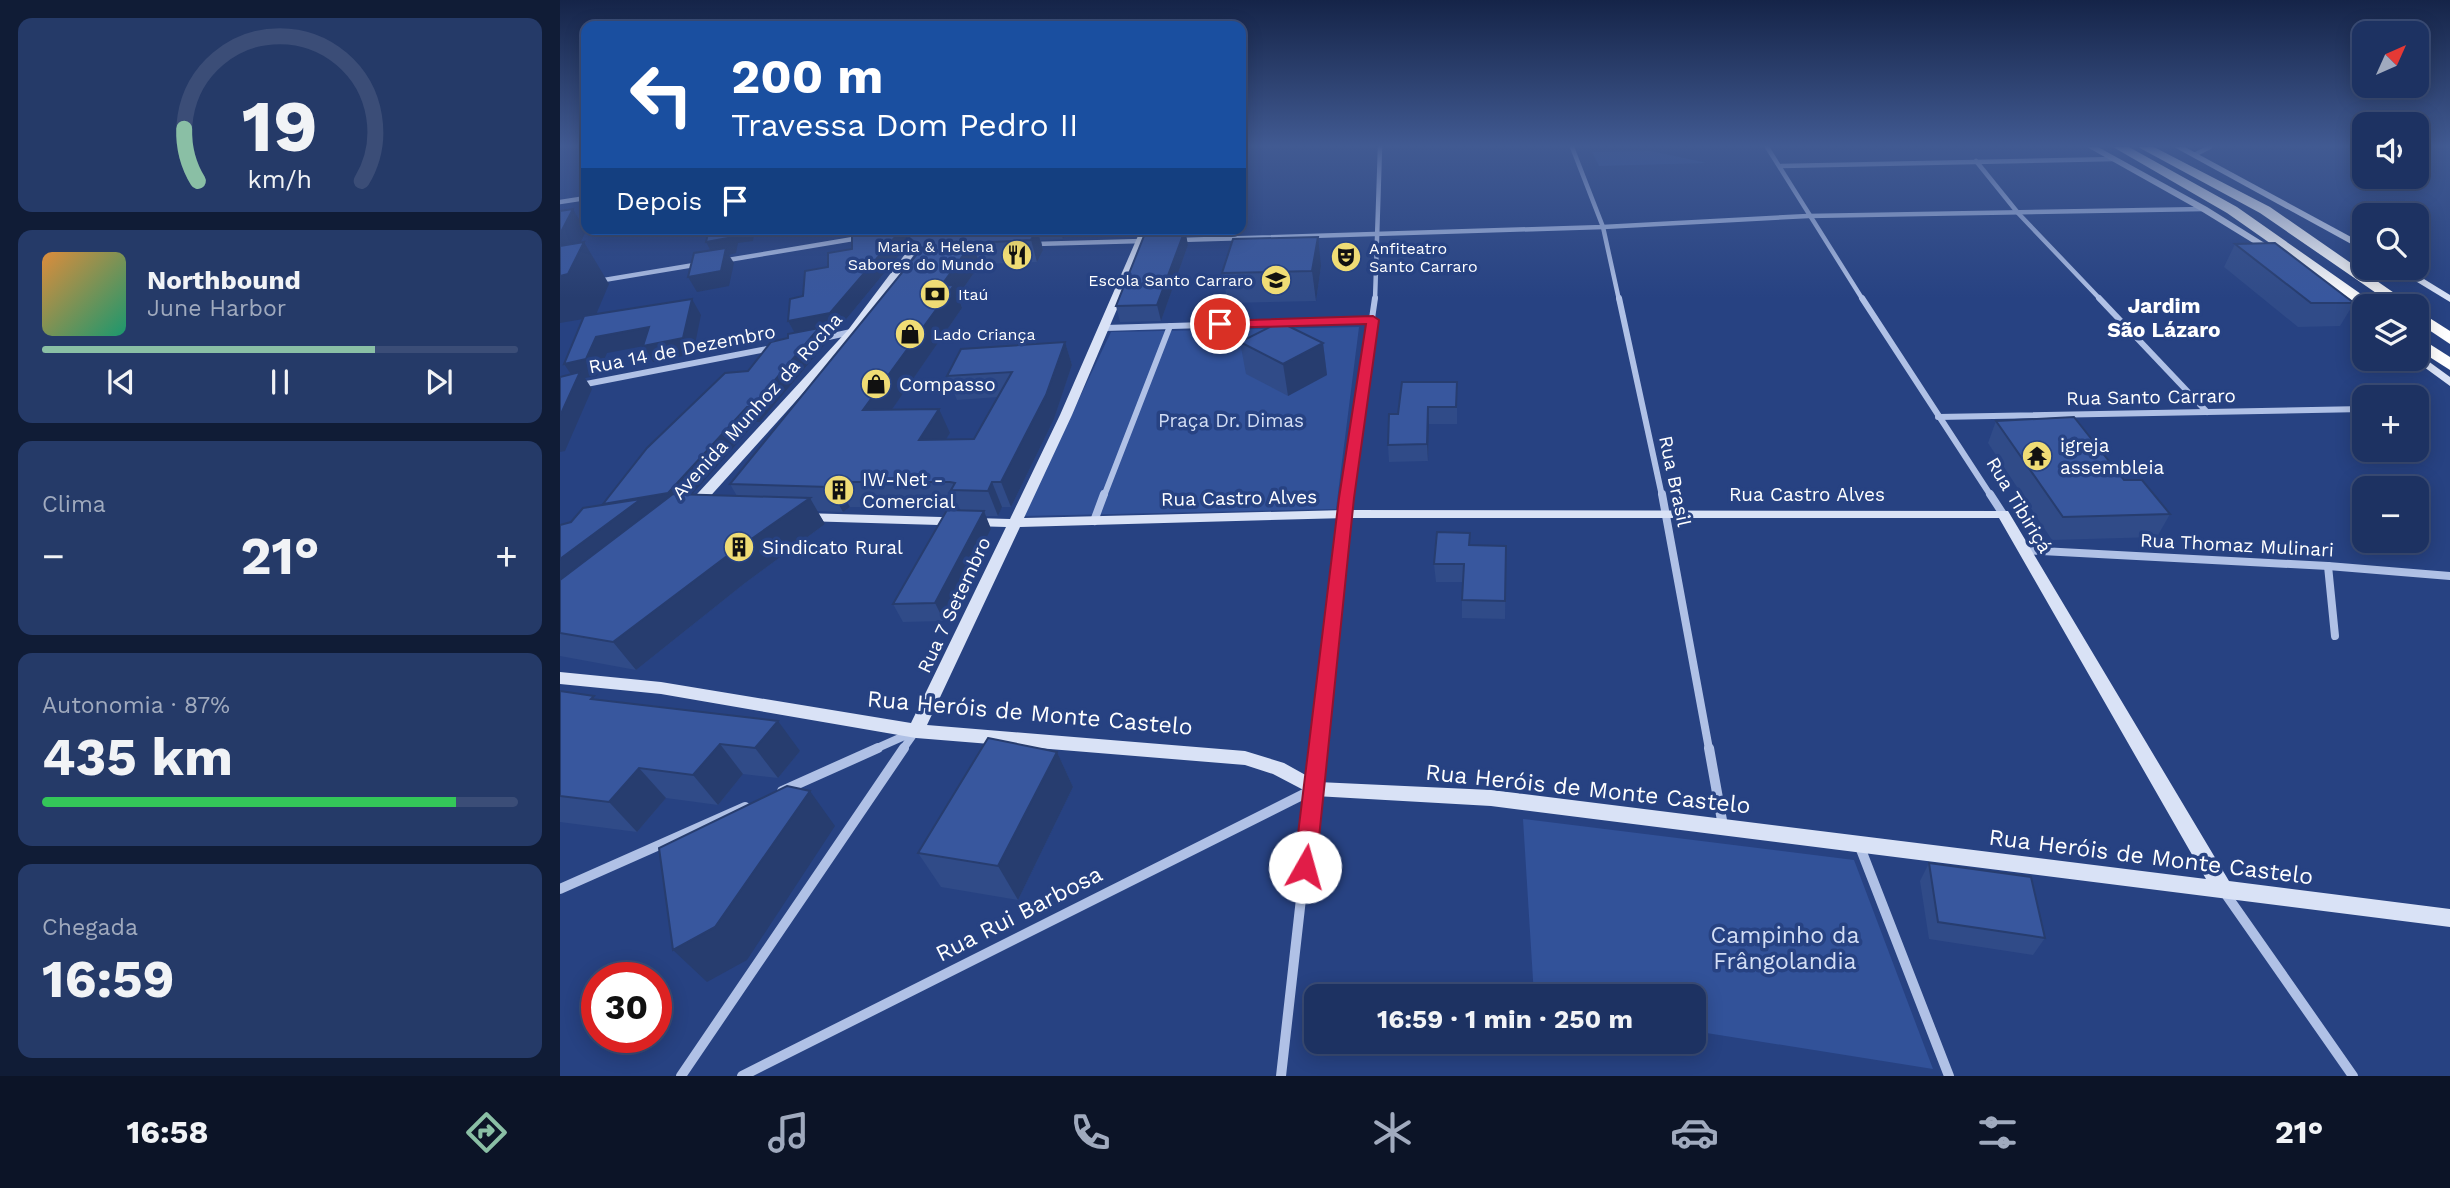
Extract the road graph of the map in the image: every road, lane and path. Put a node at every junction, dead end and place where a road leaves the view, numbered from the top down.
1 (1379, 197) edge
2 (1591, 197) edge
3 (1798, 197) edge
4 (2005, 197) edge
5 (2185, 197) edge
6 (2206, 197) edge
7 (2240, 197) edge
8 (2271, 197) edge
9 (581, 199) edge
10 (560, 202) edge
11 (2204, 209) junction
12 (2018, 213) junction
13 (1808, 216) junction
14 (1603, 227) junction
15 (925, 235) edge
16 (1379, 235) junction
17 (1147, 237) edge
18 (860, 238) edge
19 (1169, 240) edge
20 (2352, 241) edge
21 (1025, 244) edge
22 (916, 249) junction
23 (927, 249) edge
24 (2422, 280) edge
25 (587, 282) dead end
26 (2444, 291) edge
27 (2353, 294) edge
28 (2387, 294) edge
29 (2450, 299) edge
30 (2352, 307) edge
31 (1373, 320) junction
32 (2429, 323) edge
33 (1170, 326) junction
34 (1105, 328) junction
35 (852, 332) junction
36 (2450, 339) edge
37 (812, 340) edge
38 (786, 345) edge
39 (2429, 350) edge
40 (2450, 365) edge
41 (2429, 366) edge
42 (2450, 383) edge
43 (573, 387) edge
44 (2352, 409) edge
45 (2207, 412) junction
46 (1938, 416) junction
47 (1666, 513) junction
48 (1346, 514) junction
49 (2003, 514) junction
50 (688, 517) edge
51 (782, 517) edge
52 (1094, 521) junction
53 (1012, 523) junction
54 (2022, 550) junction
55 (2328, 566) junction
56 (2450, 576) edge
57 (2335, 636) dead end
58 (560, 678) edge
59 (916, 731) junction
60 (1315, 789) junction
61 (776, 793) edge
62 (751, 804) edge
63 (1723, 827) junction
64 (1860, 846) junction
65 (560, 889) edge
66 (2224, 891) junction
67 (2450, 918) edge
68 (681, 1076) edge
69 (743, 1076) edge
70 (1281, 1076) edge
71 (1949, 1076) edge
72 (2353, 1076) edge

1 - 16 street
2 - 14 street, Rua Brasil
3 - 13 street, Rua Tibiriçá
4 - 12 street
5 - 11 main road
6 - 27 highway
7 - 28 highway
8 - 20 main road
9 - 10 street
11 - 12 street
11 - 30 main road
12 - 13 street
12 - 45 street
13 - 14 street
13 - 46 street, Rua Tibiriçá
14 - 16 street
14 - 47 street, Rua Brasil
15 - 22 main road, Avenida Munhoz da Rocha
16 - 19 street
16 - 31 street
17 - 21 street
17 - 34 main road, Rua 7 Setembro
18 - 25 street
22 - 23 street
22 - 35 main road, Avenida Munhoz da Rocha
24 - 26 main road
26 - 29 main road
31 - 33 street
31 - 48 street
32 - 36 highway
33 - 34 street
33 - 52 street
34 - 53 main road, Rua 7 Setembro
35 - 37 street
35 - 50 main road, Avenida Munhoz da Rocha
38 - 43 street, Rua 14 de Dezembro
39 - 40 highway
41 - 42 main road
44 - 45 street, Rua Santo Carraro
45 - 46 street, Rua Santo Carraro
46 - 49 street, Rua Tibiriçá
47 - 48 main road, Rua Castro Alves
47 - 49 main road, Rua Castro Alves
47 - 63 street, Rua Brasil
48 - 52 main road, Rua Castro Alves
48 - 60 street
49 - 54 main road, Rua Tibiriçá
51 - 53 main road, Rua Castro Alves
52 - 53 main road, Rua Castro Alves
53 - 59 main road, Rua 7 Setembro
54 - 55 street, Rua Thomaz Mulinari
54 - 66 main road, Rua Tibiriçá
55 - 56 street, Rua Thomaz Mulinari
55 - 57 street
58 - 59 main road, Rua Heróis de Monte Castelo
59 - 60 main road, Rua Heróis de Monte Castelo
59 - 61 street
59 - 68 street, Rua 7 Setembro
60 - 63 main road, Rua Heróis de Monte Castelo
60 - 69 street, Rua Rui Barbosa
60 - 70 street
62 - 65 street
63 - 64 main road, Rua Heróis de Monte Castelo
64 - 66 main road, Rua Heróis de Monte Castelo
64 - 71 street
66 - 67 main road, Rua Heróis de Monte Castelo
66 - 72 street

